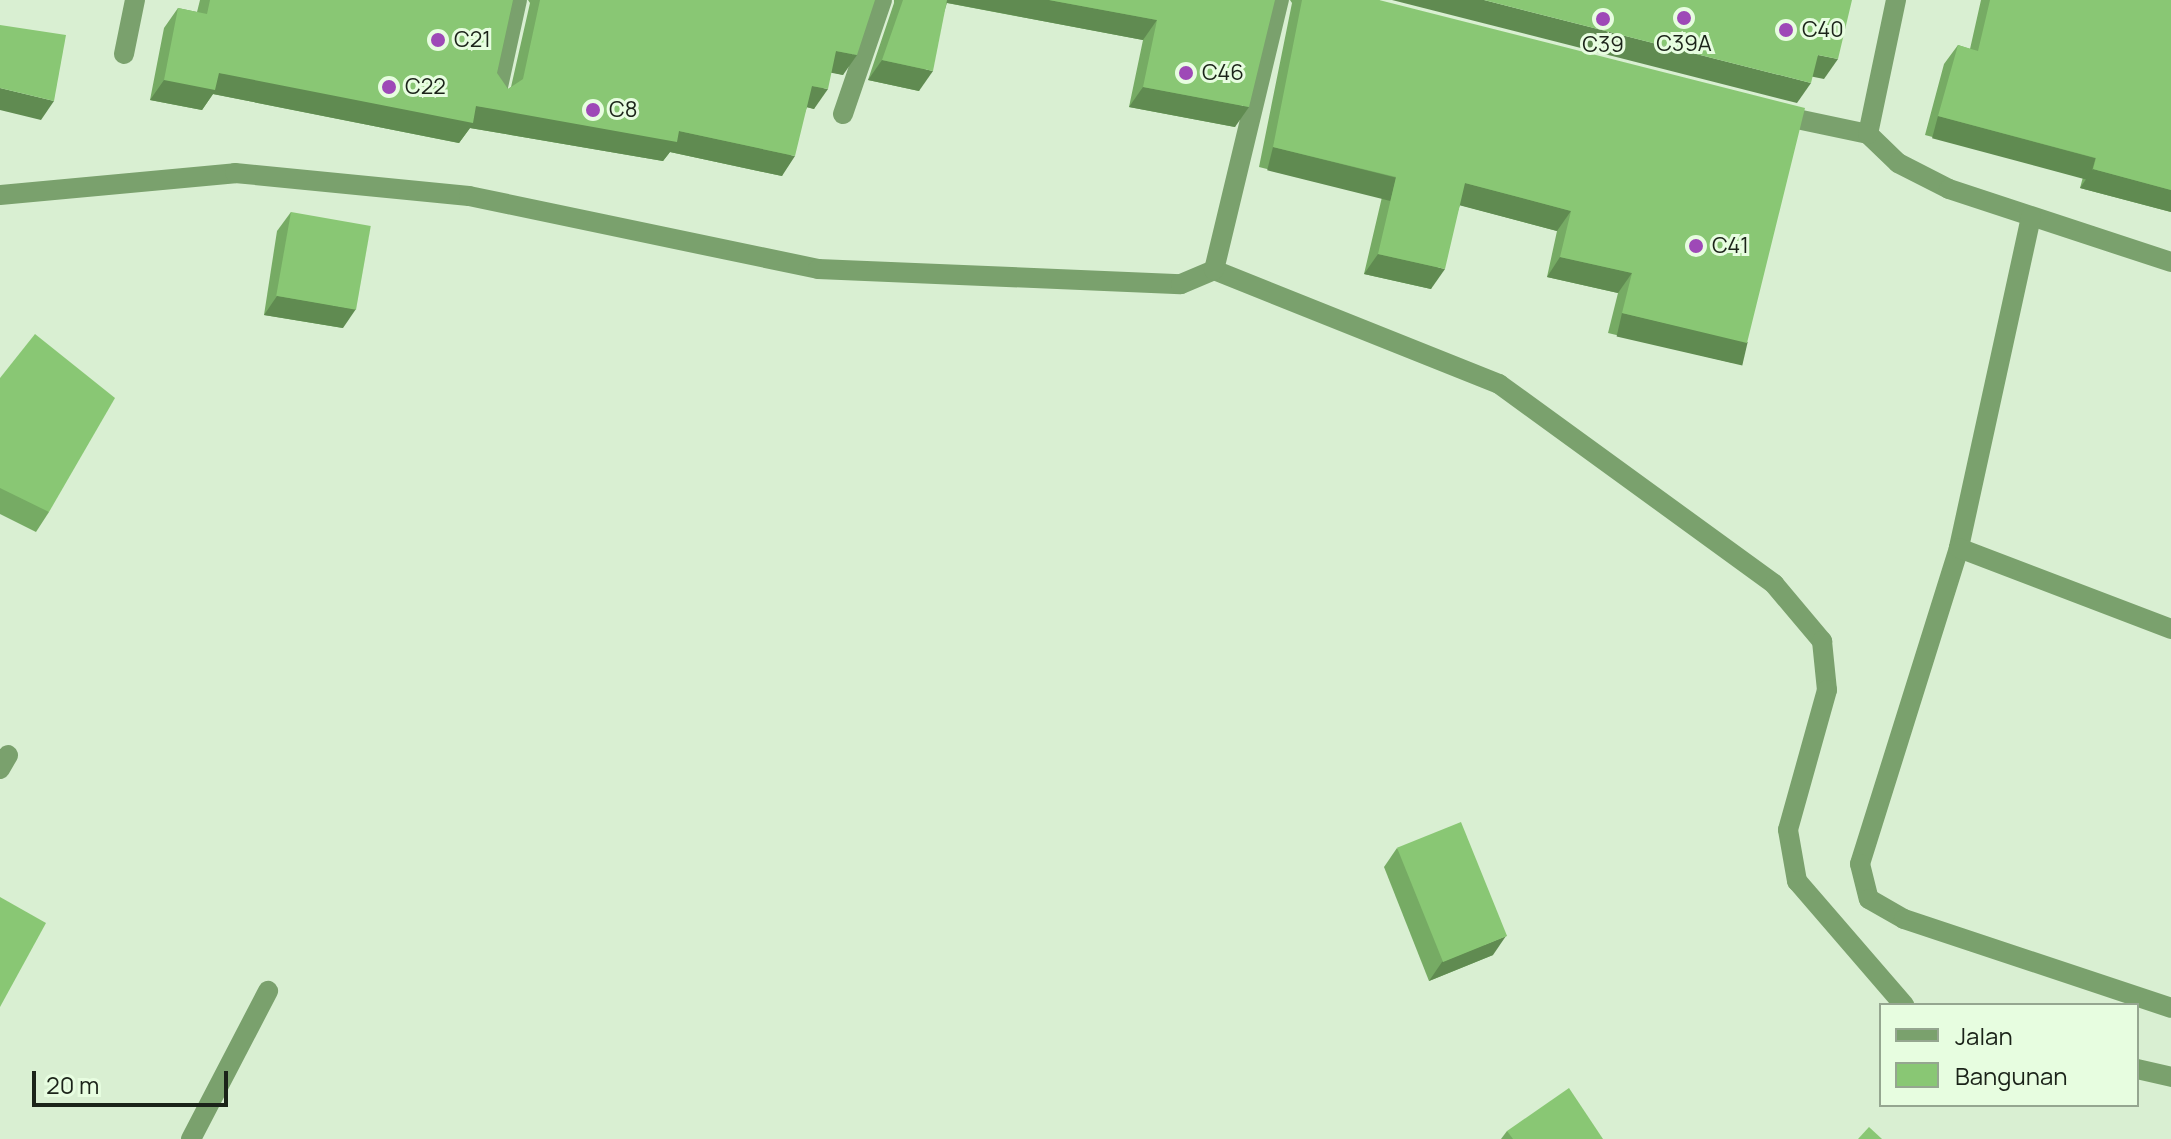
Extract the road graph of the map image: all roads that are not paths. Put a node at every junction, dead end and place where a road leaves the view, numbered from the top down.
1 (135, 0) edge
2 (517, 0) edge
3 (882, 0) edge
4 (1279, 0) edge
5 (1896, 0) edge
6 (124, 54) dead end
7 (496, 96) edge
8 (1748, 107) edge
9 (843, 114) dead end
10 (1868, 134) junction
11 (0, 195) edge
12 (2031, 217) junction
13 (2171, 262) edge
14 (1214, 270) junction
15 (1959, 548) junction
16 (2171, 629) edge
17 (268, 991) dead end
18 (1902, 1003) edge
19 (2171, 1008) edge
20 (2139, 1069) edge
21 (2171, 1077) edge
22 (191, 1139) edge

1 - 6 street
2 - 7 street
3 - 9 street
4 - 14 street
5 - 10 street
8 - 10 street
10 - 12 street
11 - 14 street
12 - 13 street
12 - 15 street
14 - 18 street
15 - 16 street
15 - 19 street
17 - 22 street
20 - 21 street

